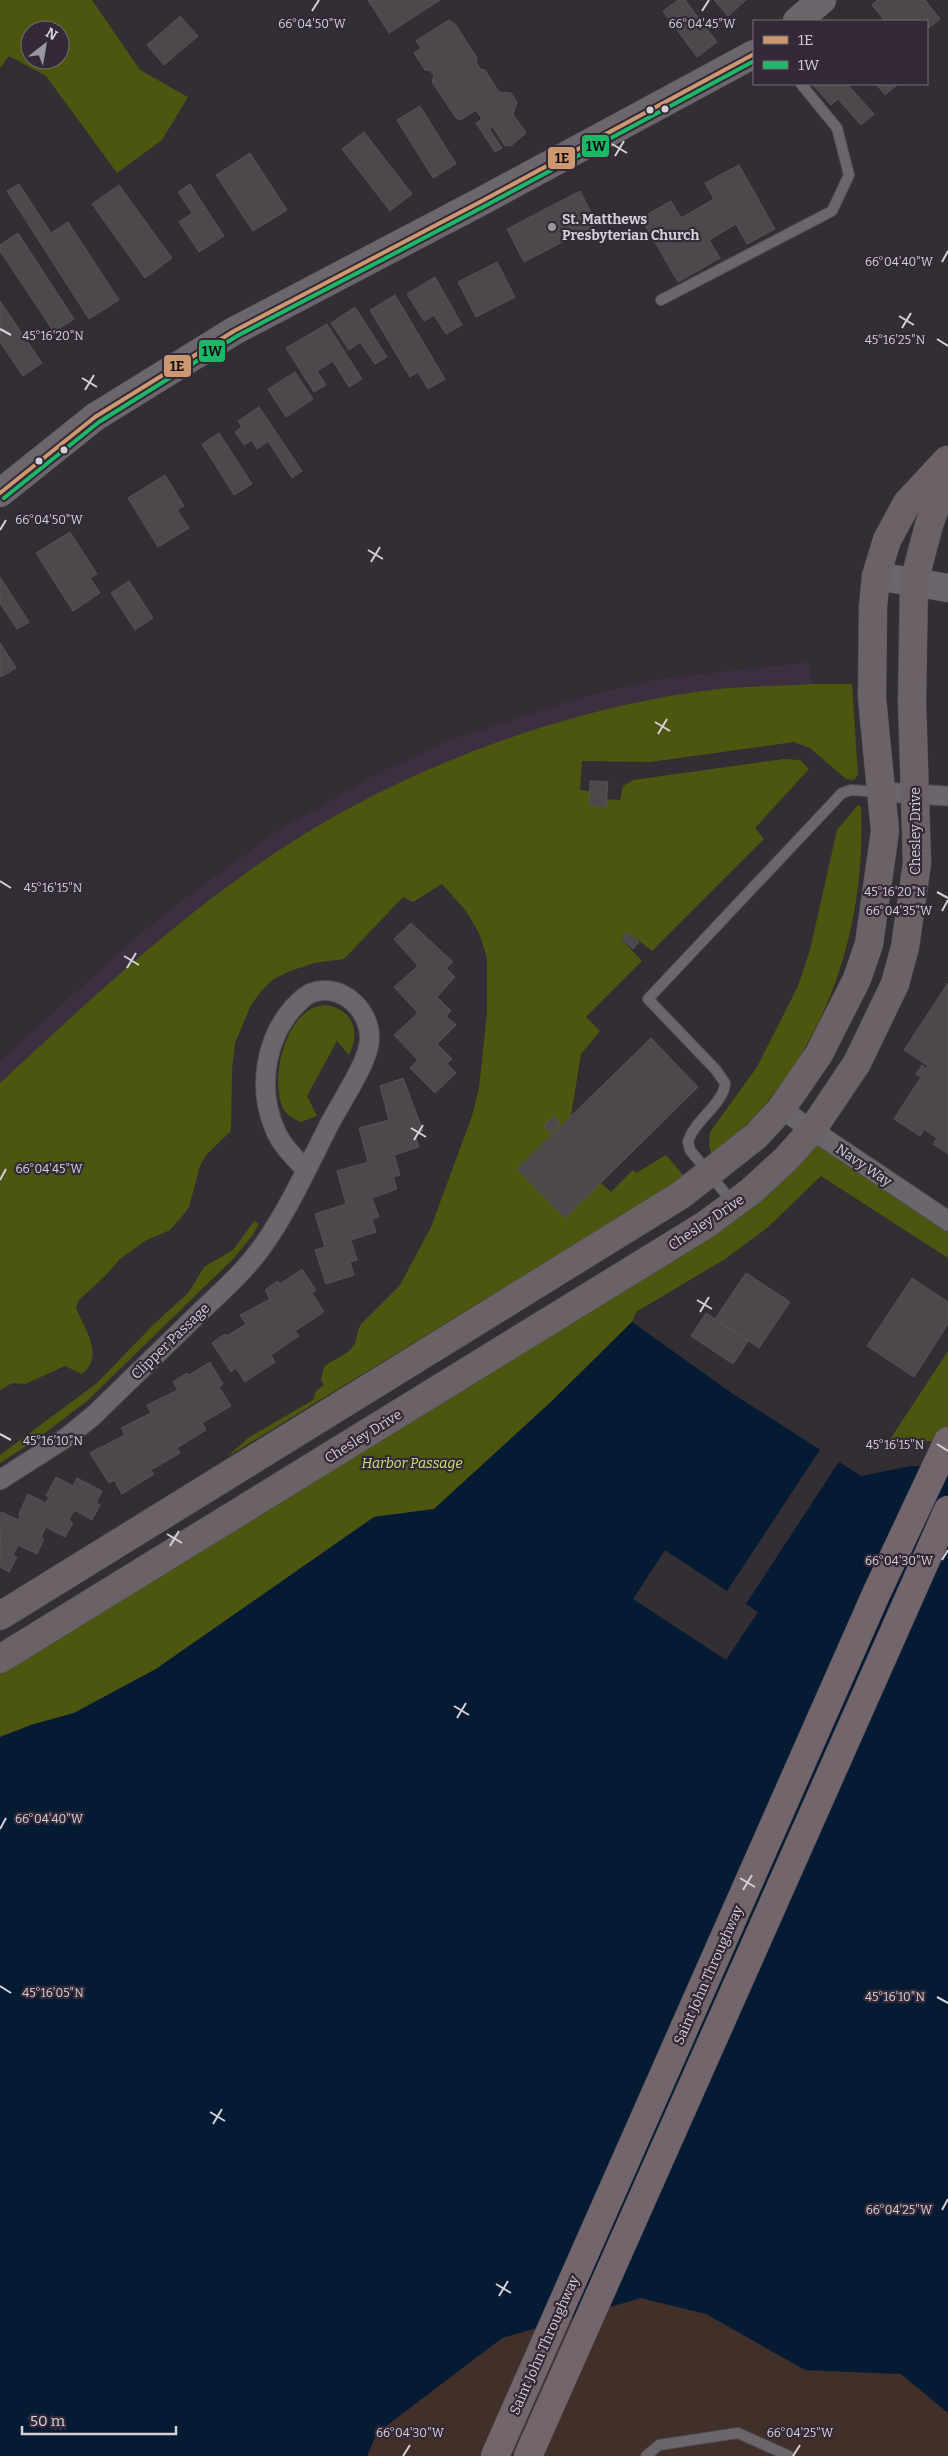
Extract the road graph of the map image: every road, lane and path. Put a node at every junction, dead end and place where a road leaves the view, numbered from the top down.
1 (822, 0) edge
2 (799, 20) edge
3 (753, 55) edge
4 (802, 85) edge
5 (661, 300) dead end
6 (948, 459) edge
7 (948, 471) edge
8 (0, 493) edge
9 (876, 576) junction
10 (914, 582) junction
11 (948, 588) edge
12 (883, 792) junction
13 (915, 794) junction
14 (948, 796) edge
15 (781, 1110) junction
16 (812, 1130) junction
17 (306, 1170) junction
18 (710, 1174) junction
19 (734, 1204) junction
20 (948, 1221) edge
21 (948, 1441) edge
22 (0, 1480) edge
23 (948, 1510) edge
24 (0, 1616) edge
25 (1, 1656) edge
26 (495, 2456) edge
27 (528, 2456) edge
28 (646, 2456) edge
29 (790, 2456) edge

1 - 2 street
3 - 8 street
4 - 5 lane
6 - 9 main road
7 - 10 main road, Chesley Drive
9 - 10 street
9 - 12 main road
10 - 11 street
10 - 13 main road, Chesley Drive
12 - 13 street
12 - 15 main road
12 - 18 lane
13 - 14 street
13 - 16 main road, Chesley Drive
15 - 16 street, Navy Way
15 - 18 main road
16 - 19 main road, Chesley Drive
16 - 20 street, Navy Way
17 - 17 street, Clipper Passage
17 - 22 street, Clipper Passage
18 - 19 lane
18 - 24 main road
19 - 25 main road, Chesley Drive
21 - 26 highway, Saint John Throughway
23 - 27 highway
28 - 29 lane

